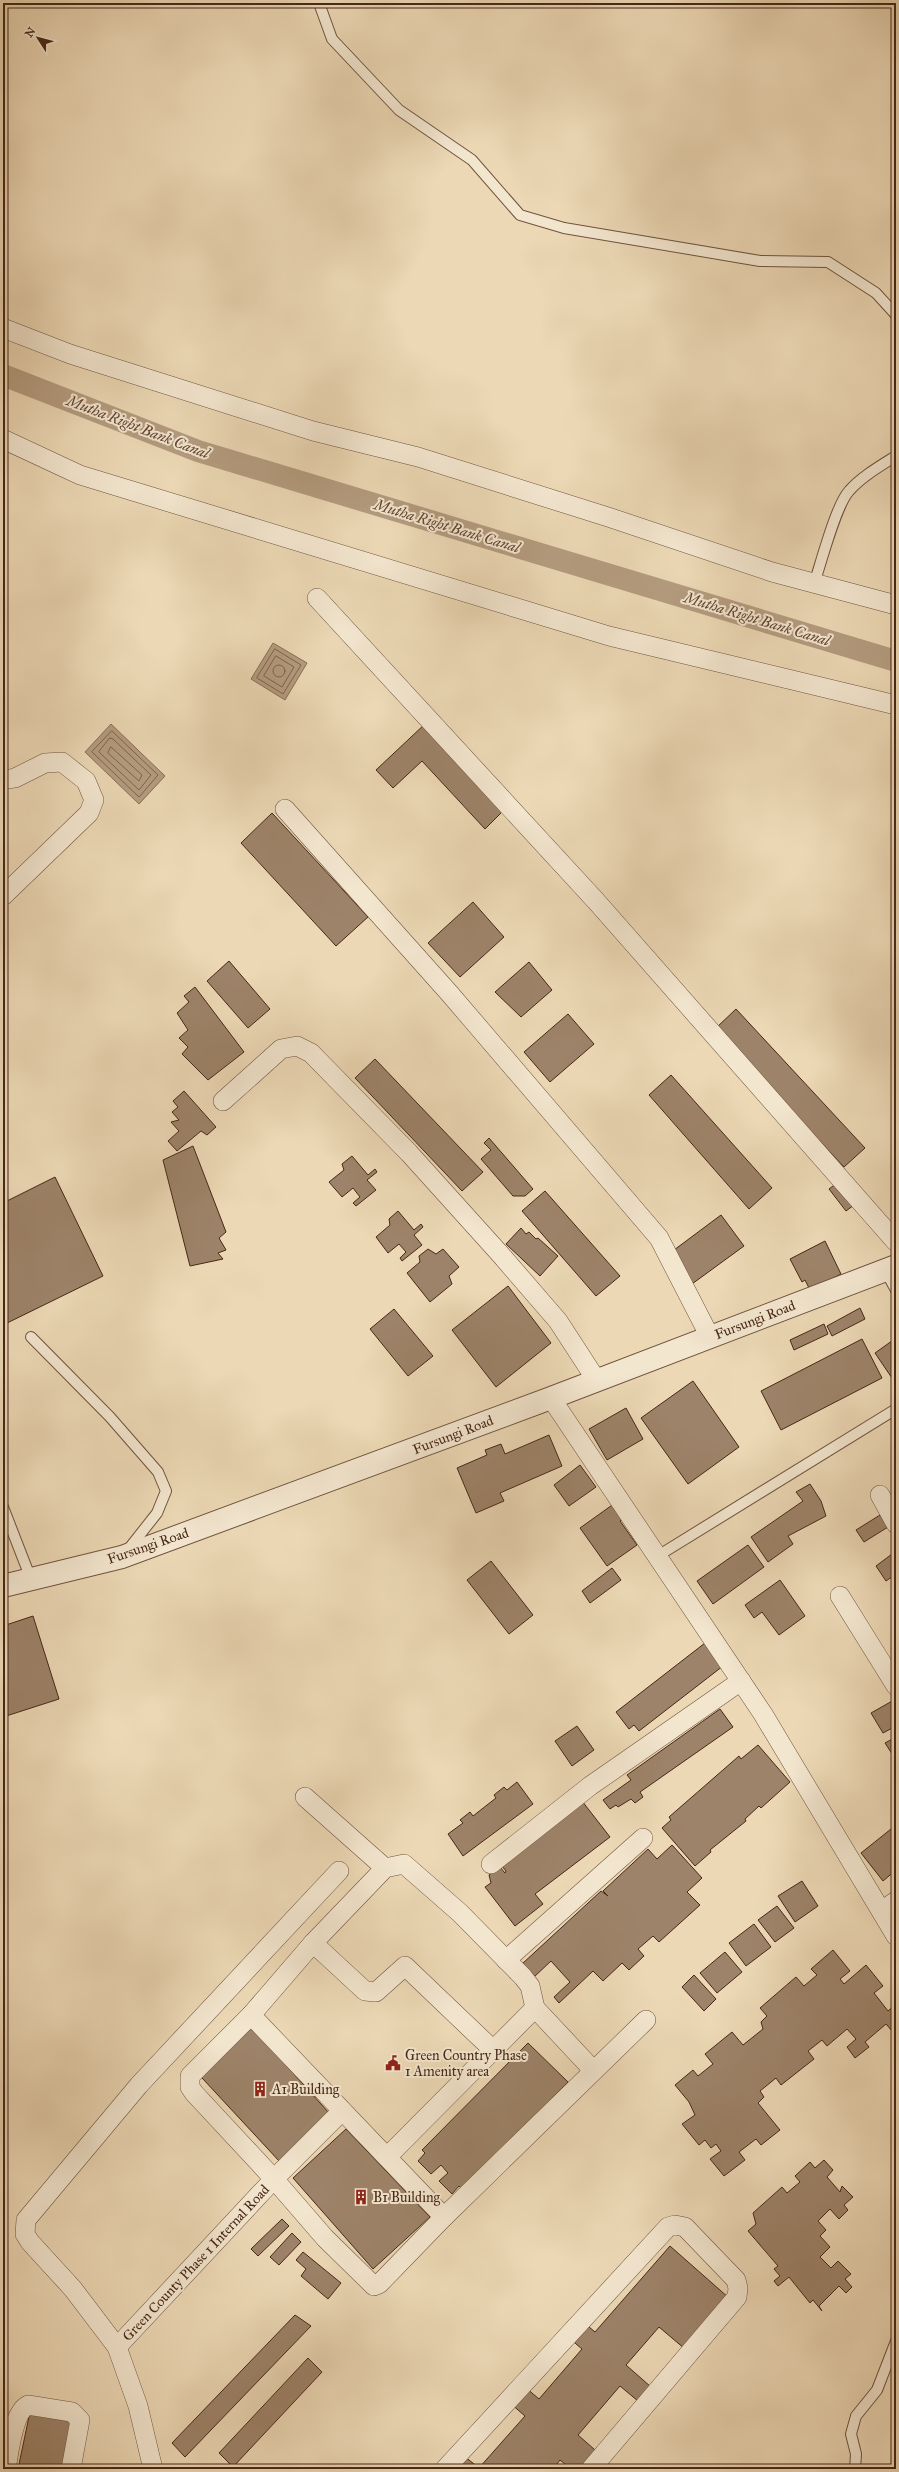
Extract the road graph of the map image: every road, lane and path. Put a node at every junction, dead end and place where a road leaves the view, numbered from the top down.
1 (319, 3) edge
2 (896, 315) edge
3 (3, 328) edge
4 (3, 439) edge
5 (896, 456) edge
6 (814, 584) junction
7 (317, 598) dead end
8 (896, 605) edge
9 (896, 705) edge
10 (3, 780) edge
11 (285, 809) dead end
12 (3, 896) edge
13 (223, 1101) dead end
14 (896, 1242) edge
15 (890, 1268) edge
16 (896, 1290) edge
17 (31, 1337) dead end
18 (710, 1337) junction
19 (597, 1381) junction
20 (551, 1398) junction
21 (896, 1408) edge
22 (880, 1495) dead end
23 (3, 1507) edge
24 (896, 1524) edge
25 (122, 1557) junction
26 (656, 1557) junction
27 (31, 1579) junction
28 (3, 1586) edge
29 (840, 1596) dead end
30 (741, 1681) junction
31 (896, 1686) edge
32 (305, 1797) dead end
33 (644, 1838) dead end
34 (491, 1864) dead end
35 (385, 1868) junction
36 (339, 1871) dead end
37 (889, 1906) edge
38 (896, 1936) edge
39 (313, 1943) junction
40 (506, 1960) junction
41 (535, 2008) junction
42 (251, 2015) junction
43 (646, 2020) dead end
44 (492, 2049) junction
45 (592, 2070) junction
46 (342, 2111) junction
47 (387, 2157) junction
48 (274, 2179) junction
49 (444, 2216) junction
50 (896, 2341) edge
51 (117, 2347) junction
52 (6, 2469) edge
53 (71, 2469) edge
54 (153, 2469) edge
55 (446, 2469) edge
56 (591, 2469) edge
57 (855, 2469) edge

1 - 2 lane
3 - 6 street
4 - 9 street
5 - 6 lane
6 - 8 street
7 - 14 street
10 - 12 street
11 - 18 street
13 - 19 street
15 - 16 lane
15 - 18 street, Fursungi Road
17 - 25 lane
18 - 19 street, Fursungi Road
19 - 20 street, Fursungi Road
20 - 25 street, Fursungi Road
20 - 26 street
21 - 26 lane
22 - 24 street
23 - 27 lane
25 - 27 street, Fursungi Road
26 - 30 street
27 - 28 street, Fursungi Road
29 - 31 street
30 - 34 street
30 - 37 street
32 - 35 street
33 - 40 street
35 - 39 street, Green County Phase 1 Internal Road
35 - 40 street
36 - 51 street
37 - 38 street
39 - 42 street, Green County Phase 1 Internal Road
39 - 44 street
40 - 41 street
41 - 44 street
41 - 45 street
42 - 46 street
42 - 48 street, Green County Phase 1 Internal Road
43 - 45 street
44 - 47 street
45 - 49 street
46 - 47 street
46 - 48 street, Green County Phase 1 Internal Road
47 - 49 street
48 - 49 street
48 - 51 street, Green County Phase 1 Internal Road
50 - 57 lane
51 - 54 street
52 - 53 street
55 - 56 street

